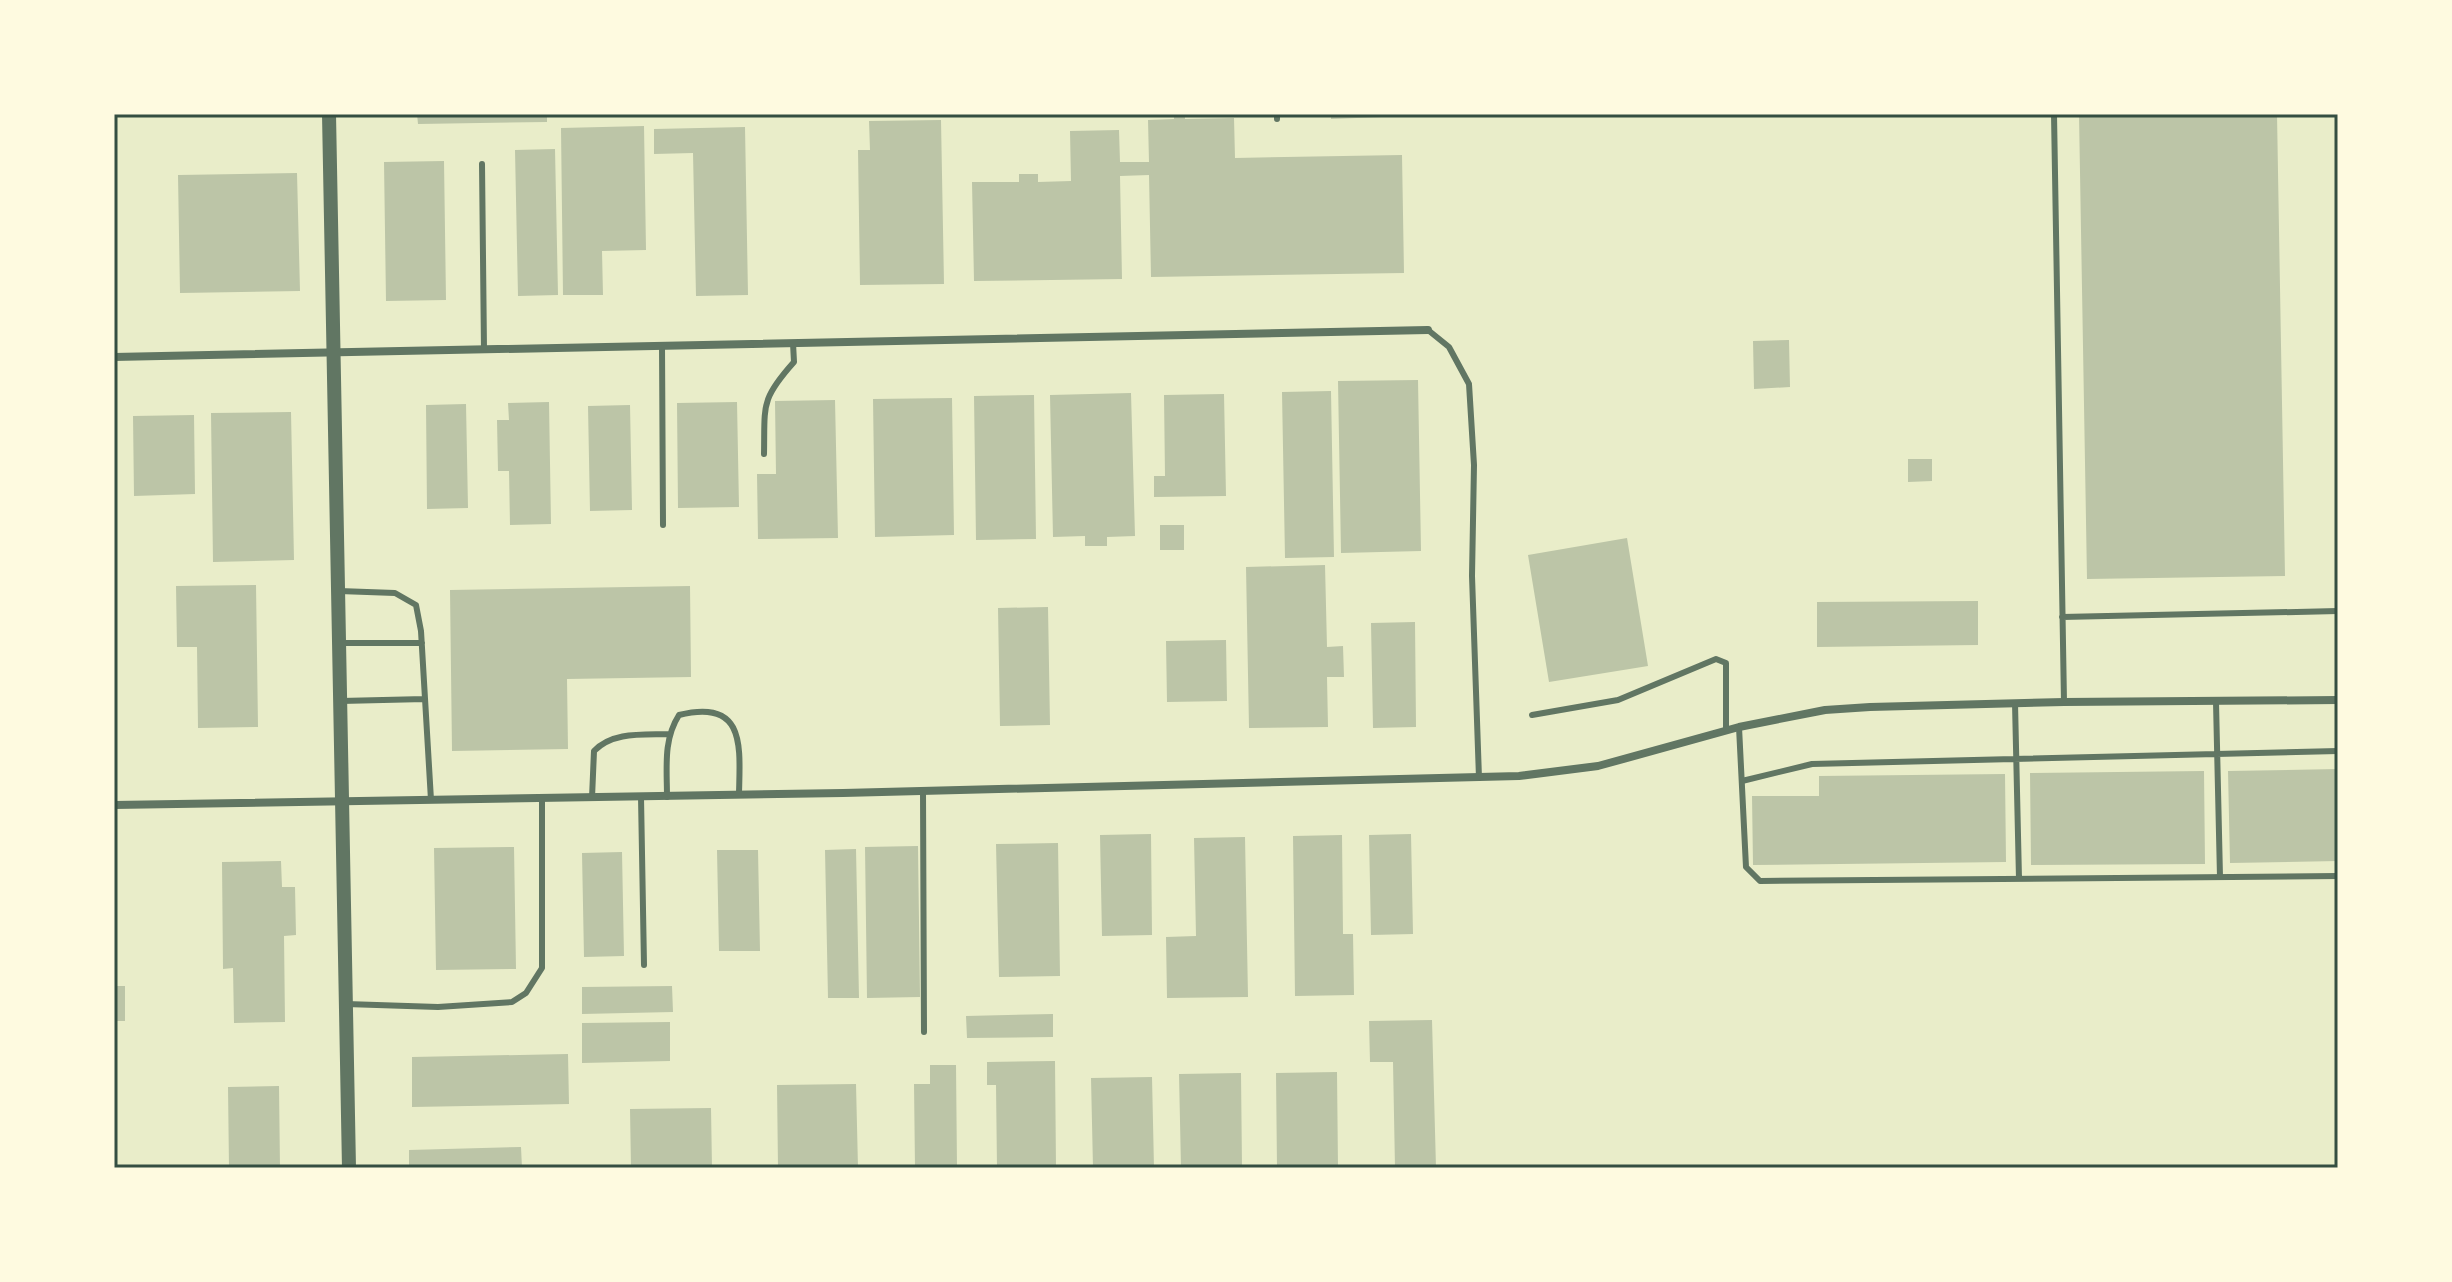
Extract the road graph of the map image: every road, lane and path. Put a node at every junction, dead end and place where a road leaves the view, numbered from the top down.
1 (329, 114) edge
2 (2054, 114) edge
3 (482, 164) dead end
4 (1428, 330) joint
5 (793, 343) junction
6 (662, 346) junction
7 (484, 350) junction
8 (334, 353) junction
9 (114, 357) edge
10 (764, 454) dead end
11 (663, 525) dead end
12 (339, 591) junction
13 (2338, 611) edge
14 (2062, 617) junction
15 (339, 643) junction
16 (422, 643) junction
17 (425, 699) junction
18 (2338, 700) edge
19 (341, 701) junction
20 (2064, 702) junction
21 (2216, 702) junction
22 (2015, 703) junction
23 (1532, 715) dead end
24 (1739, 727) junction
25 (1726, 730) junction
26 (670, 734) junction
27 (2338, 751) edge
28 (2218, 754) junction
29 (2016, 757) junction
30 (1479, 778) junction
31 (1742, 781) junction
32 (923, 791) junction
33 (739, 794) junction
34 (641, 797) junction
35 (667, 797) junction
36 (542, 798) junction
37 (592, 798) junction
38 (431, 800) junction
39 (342, 801) junction
40 (114, 805) edge
41 (2338, 876) edge
42 (2220, 877) junction
43 (2019, 879) junction
44 (644, 965) dead end
45 (346, 1004) junction
46 (924, 1032) dead end
47 (349, 1168) edge

1 - 8 street
2 - 14 lane
3 - 7 lane
4 - 5 street
4 - 30 lane
5 - 6 street
5 - 10 lane
6 - 7 street
6 - 11 lane
7 - 8 street
8 - 9 street
8 - 12 street
12 - 15 street
12 - 16 lane
13 - 14 lane
14 - 20 lane
15 - 16 lane
15 - 19 street
16 - 17 lane
17 - 19 lane
17 - 38 lane
18 - 21 street
19 - 39 street
20 - 21 street
20 - 22 street
21 - 28 lane
22 - 24 street
22 - 29 lane
23 - 25 lane
24 - 25 street
24 - 31 lane
25 - 30 street
26 - 33 lane
26 - 35 lane
26 - 37 lane
27 - 28 lane
28 - 29 lane
28 - 42 lane
29 - 31 lane
29 - 43 lane
30 - 32 street
31 - 43 lane
32 - 33 street
32 - 46 lane
33 - 35 street
34 - 35 street
34 - 37 street
34 - 44 lane
36 - 37 street
36 - 38 street
36 - 45 lane
38 - 39 street
39 - 40 street
39 - 45 street
41 - 42 lane
42 - 43 lane
45 - 47 street

